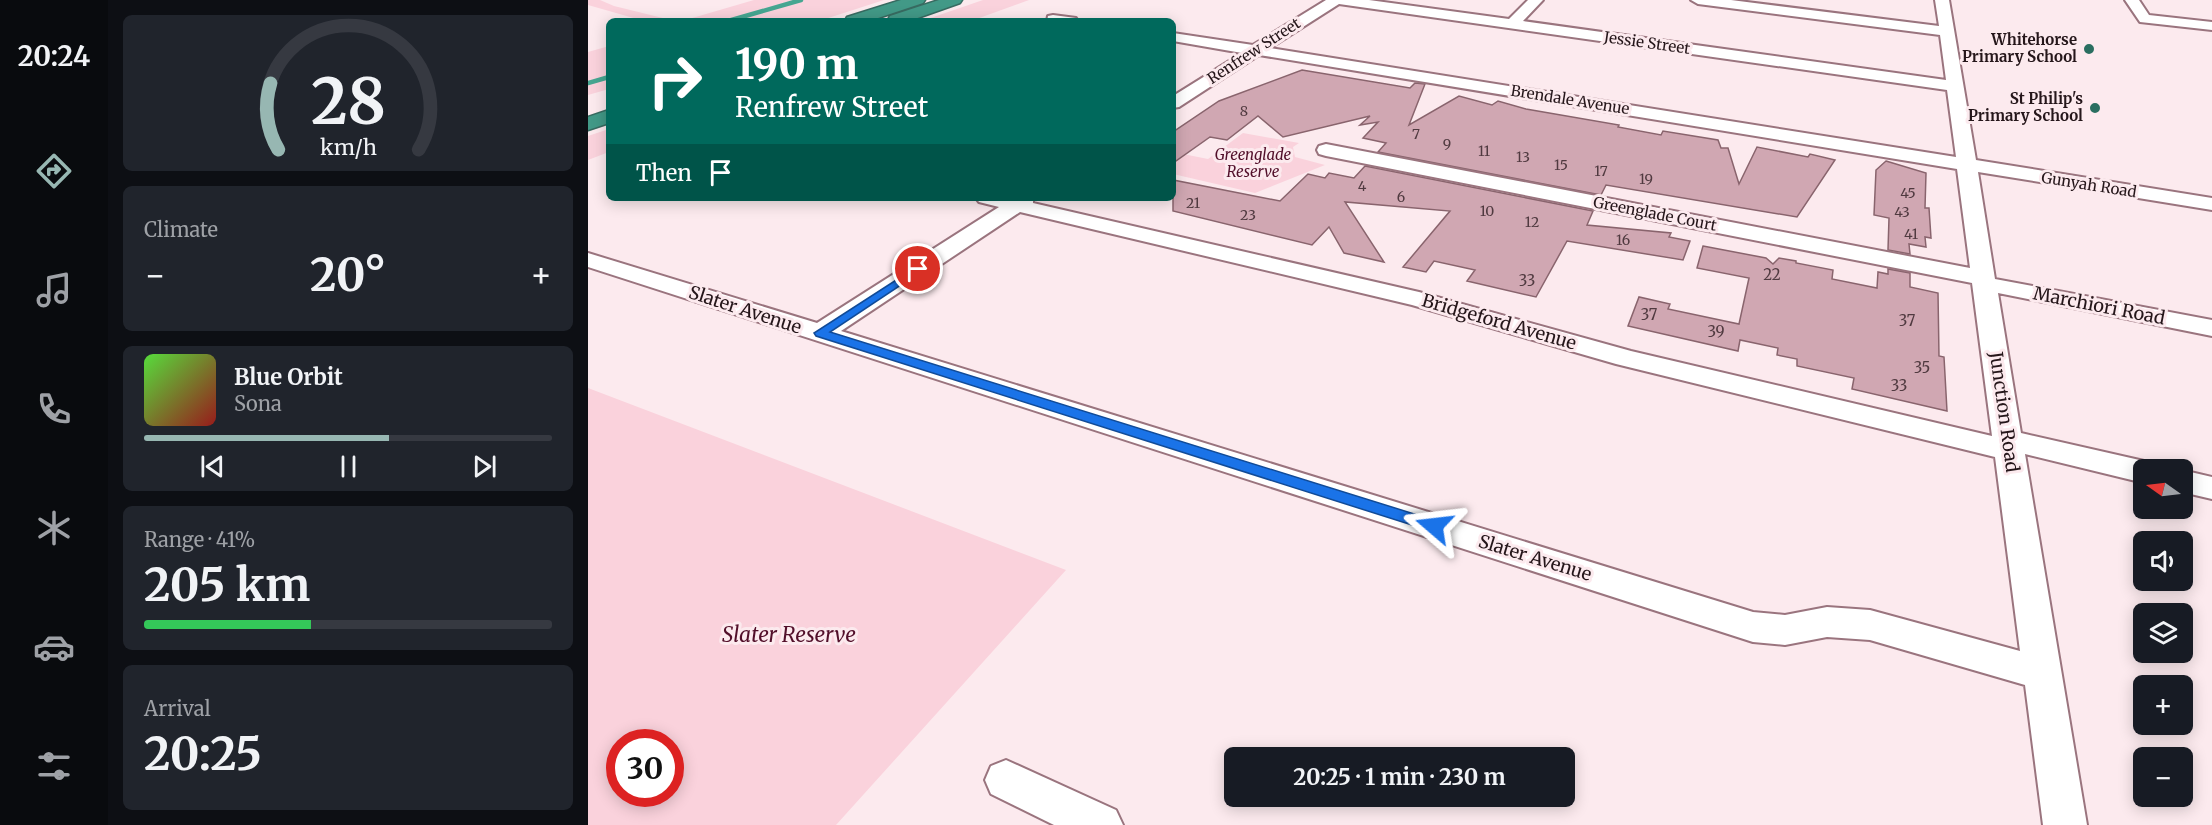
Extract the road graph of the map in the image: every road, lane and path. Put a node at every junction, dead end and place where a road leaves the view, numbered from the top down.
1 (917, 0) edge
2 (954, 0) edge
3 (1335, 0) edge
4 (1340, 0) edge
5 (1536, 0) edge
6 (1698, 0) edge
7 (1942, 0) edge
8 (2132, 0) edge
9 (862, 18) edge
10 (901, 18) edge
11 (1513, 24) junction
12 (2212, 26) edge
13 (1946, 31) junction
14 (1176, 37) edge
15 (1256, 50) junction
16 (1954, 86) junction
17 (1176, 101) edge
18 (606, 102) edge
19 (588, 108) edge
20 (606, 117) edge
21 (588, 124) edge
22 (1326, 150) dead end
23 (1967, 164) junction
24 (1021, 202) edge
25 (2212, 204) edge
26 (588, 260) edge
27 (1985, 281) junction
28 (2212, 328) edge
29 (820, 333) junction
30 (2009, 445) junction
31 (2133, 470) edge
32 (2193, 484) edge
33 (2212, 488) edge
34 (2042, 673) junction
35 (1006, 780) dead end
36 (1101, 825) edge
37 (2065, 825) edge

1 - 9 highway
2 - 10 highway
3 - 15 street, Renfrew Street
4 - 11 street, Jessie Street
5 - 11 street
6 - 13 street
7 - 13 street, Junction Road
8 - 12 street
11 - 16 street, Jessie Street
13 - 16 street, Junction Road
14 - 15 street, Brendale Avenue
15 - 17 street, Renfrew Street
15 - 23 street, Brendale Avenue
16 - 23 street, Junction Road
18 - 19 highway
20 - 21 highway
22 - 27 street, Greenglade Court
23 - 25 street, Gunyah Road
23 - 27 street, Junction Road
24 - 29 street
24 - 30 street, Bridgeford Avenue
26 - 29 street, Slater Avenue
27 - 28 street, Marchiori Road
27 - 30 street, Junction Road
29 - 34 street, Slater Avenue
30 - 31 street, Bridgeford Avenue
30 - 34 street, Junction Road
32 - 33 street
34 - 37 street, Junction Road
35 - 36 street

